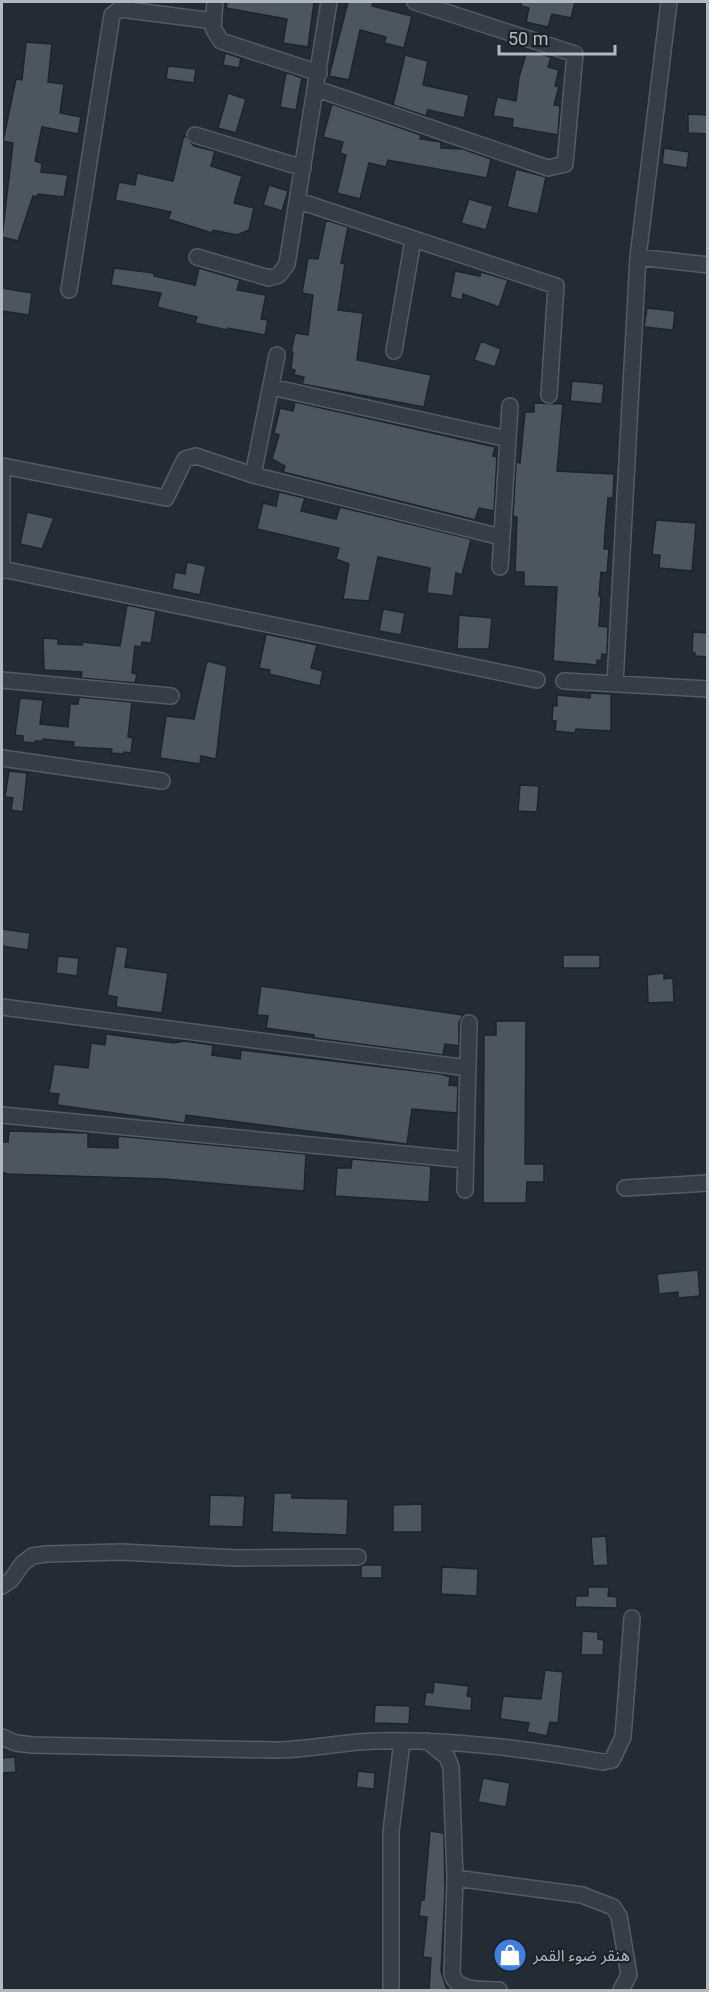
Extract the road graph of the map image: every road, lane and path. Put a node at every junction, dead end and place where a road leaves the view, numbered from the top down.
1 (215, 2) edge
2 (329, 2) edge
3 (415, 2) edge
4 (669, 2) edge
5 (214, 21) junction
6 (319, 73) junction
7 (317, 89) junction
8 (195, 135) dead end
9 (303, 168) junction
10 (299, 201) junction
11 (413, 240) junction
12 (197, 256) dead end
13 (638, 257) junction
14 (708, 265) edge
15 (69, 290) dead end
16 (394, 351) dead end
17 (277, 355) dead end
18 (271, 387) junction
19 (549, 395) dead end
20 (510, 406) dead end
21 (508, 439) junction
22 (2, 466) edge
23 (253, 475) junction
24 (501, 537) junction
25 (500, 567) dead end
26 (2, 570) edge
27 (2, 680) edge
28 (537, 680) dead end
29 (564, 681) dead end
30 (615, 682) junction
31 (708, 689) edge
32 (171, 696) dead end
33 (2, 758) edge
34 (162, 781) dead end
35 (2, 1007) edge
36 (469, 1023) dead end
37 (468, 1068) junction
38 (2, 1115) edge
39 (466, 1160) junction
40 (708, 1183) edge
41 (626, 1188) dead end
42 (465, 1190) dead end
43 (358, 1557) dead end
44 (2, 1586) edge
45 (632, 1618) dead end
46 (2, 1737) edge
47 (427, 1741) junction
48 (402, 1742) junction
49 (455, 1878) junction
50 (391, 1990) edge
51 (499, 1990) edge
52 (621, 1990) edge

1 - 5 street
2 - 6 street
3 - 7 street
4 - 13 street
5 - 6 street
5 - 15 street
6 - 7 street
7 - 9 street
8 - 9 street
9 - 10 street
10 - 11 street
10 - 12 street
11 - 16 street
11 - 19 street
13 - 14 street
13 - 30 street
17 - 18 street
18 - 21 street
18 - 23 street
20 - 21 street
21 - 24 street
22 - 23 street
22 - 26 street
23 - 24 street
24 - 25 street
26 - 28 street
27 - 32 street
29 - 30 street
30 - 31 street
33 - 34 street
35 - 37 street
36 - 37 street
37 - 39 street
38 - 39 street
39 - 42 street
40 - 41 street
43 - 44 street
45 - 47 street
46 - 48 street
47 - 48 street
47 - 49 street
48 - 50 street
49 - 51 street
49 - 52 street

